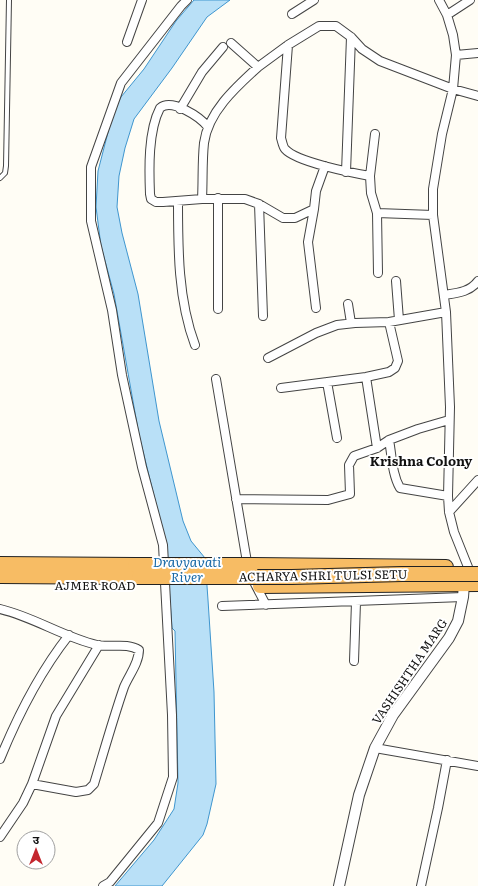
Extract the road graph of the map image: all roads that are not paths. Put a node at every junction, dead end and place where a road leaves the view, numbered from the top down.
1 (9, 0) edge
2 (142, 0) edge
3 (187, 0) edge
4 (314, 0) edge
5 (439, 0) edge
6 (470, 0) edge
7 (292, 14) dead end
8 (447, 15) junction
9 (352, 37) junction
10 (127, 42) dead end
11 (288, 45) junction
12 (478, 53) edge
13 (456, 55) junction
14 (258, 67) junction
15 (453, 89) junction
16 (478, 96) edge
17 (180, 109) junction
18 (208, 126) junction
19 (375, 134) dead end
20 (325, 166) junction
21 (346, 172) junction
22 (370, 176) junction
23 (0, 178) edge
24 (218, 198) junction
25 (202, 199) junction
26 (178, 201) junction
27 (259, 204) junction
28 (314, 210) junction
29 (377, 213) junction
30 (433, 215) junction
31 (378, 274) dead end
32 (396, 281) dead end
33 (478, 281) edge
34 (444, 295) junction
35 (348, 304) dead end
36 (316, 308) dead end
37 (218, 309) dead end
38 (446, 312) junction
39 (263, 316) dead end
40 (399, 320) junction
41 (389, 322) junction
42 (351, 323) junction
43 (195, 345) dead end
44 (268, 358) dead end
45 (366, 377) junction
46 (216, 380) dead end
47 (327, 382) junction
48 (281, 388) dead end
49 (449, 420) junction
50 (337, 438) dead end
51 (389, 440) junction
52 (377, 448) junction
53 (478, 480) edge
54 (448, 496) junction
55 (236, 498) junction
56 (449, 512) junction
57 (0, 564) edge
58 (475, 570) edge
59 (0, 576) edge
60 (0, 584) edge
61 (468, 588) edge
62 (356, 602) junction
63 (266, 605) junction
64 (222, 606) dead end
65 (2, 612) edge
66 (69, 635) junction
67 (99, 645) junction
68 (354, 661) dead end
69 (375, 748) junction
70 (0, 759) edge
71 (447, 760) junction
72 (478, 766) edge
73 (32, 784) junction
74 (0, 838) edge
75 (103, 886) edge
76 (339, 886) edge
77 (421, 886) edge

1 - 23 lane
2 - 10 street
3 - 75 street
4 - 7 street
5 - 8 street
6 - 8 street
8 - 13 street
9 - 11 street
9 - 15 street
9 - 21 street
11 - 14 street
11 - 20 street
12 - 13 street
13 - 15 street
14 - 17 street
14 - 18 street
15 - 16 street
15 - 30 street
17 - 18 street
17 - 26 street
18 - 25 street
19 - 22 street
20 - 21 street
20 - 28 street
21 - 22 street
22 - 29 street
24 - 25 street
24 - 27 street
24 - 37 street
25 - 26 street
26 - 43 street
27 - 28 street
27 - 39 street
28 - 36 street
29 - 30 street
29 - 31 street
30 - 34 street
32 - 40 street
33 - 34 street
34 - 38 street
35 - 42 street
38 - 40 street
38 - 49 street
40 - 41 street
41 - 42 street
41 - 45 street
42 - 44 street
45 - 47 street
45 - 52 street
46 - 55 street
47 - 48 street
47 - 50 street
49 - 51 street
49 - 54 street
51 - 52 street
51 - 54 street
52 - 55 street
53 - 56 street
54 - 56 street
55 - 63 street
56 - 58 street
57 - 58 highway, AJMER ROAD, bridge
58 - 59 highway, ACHARYA SHRI TULSI SETU, bridge
60 - 61 highway, AJMER ROAD
61 - 62 street
61 - 69 street, VASHISHTHA MARG
62 - 63 street
62 - 68 street
63 - 64 street
65 - 66 street
66 - 67 street
66 - 70 street
67 - 73 street
67 - 73 street
69 - 71 street
69 - 76 street, VASHISHTHA MARG
71 - 72 street
71 - 77 street
73 - 74 street

